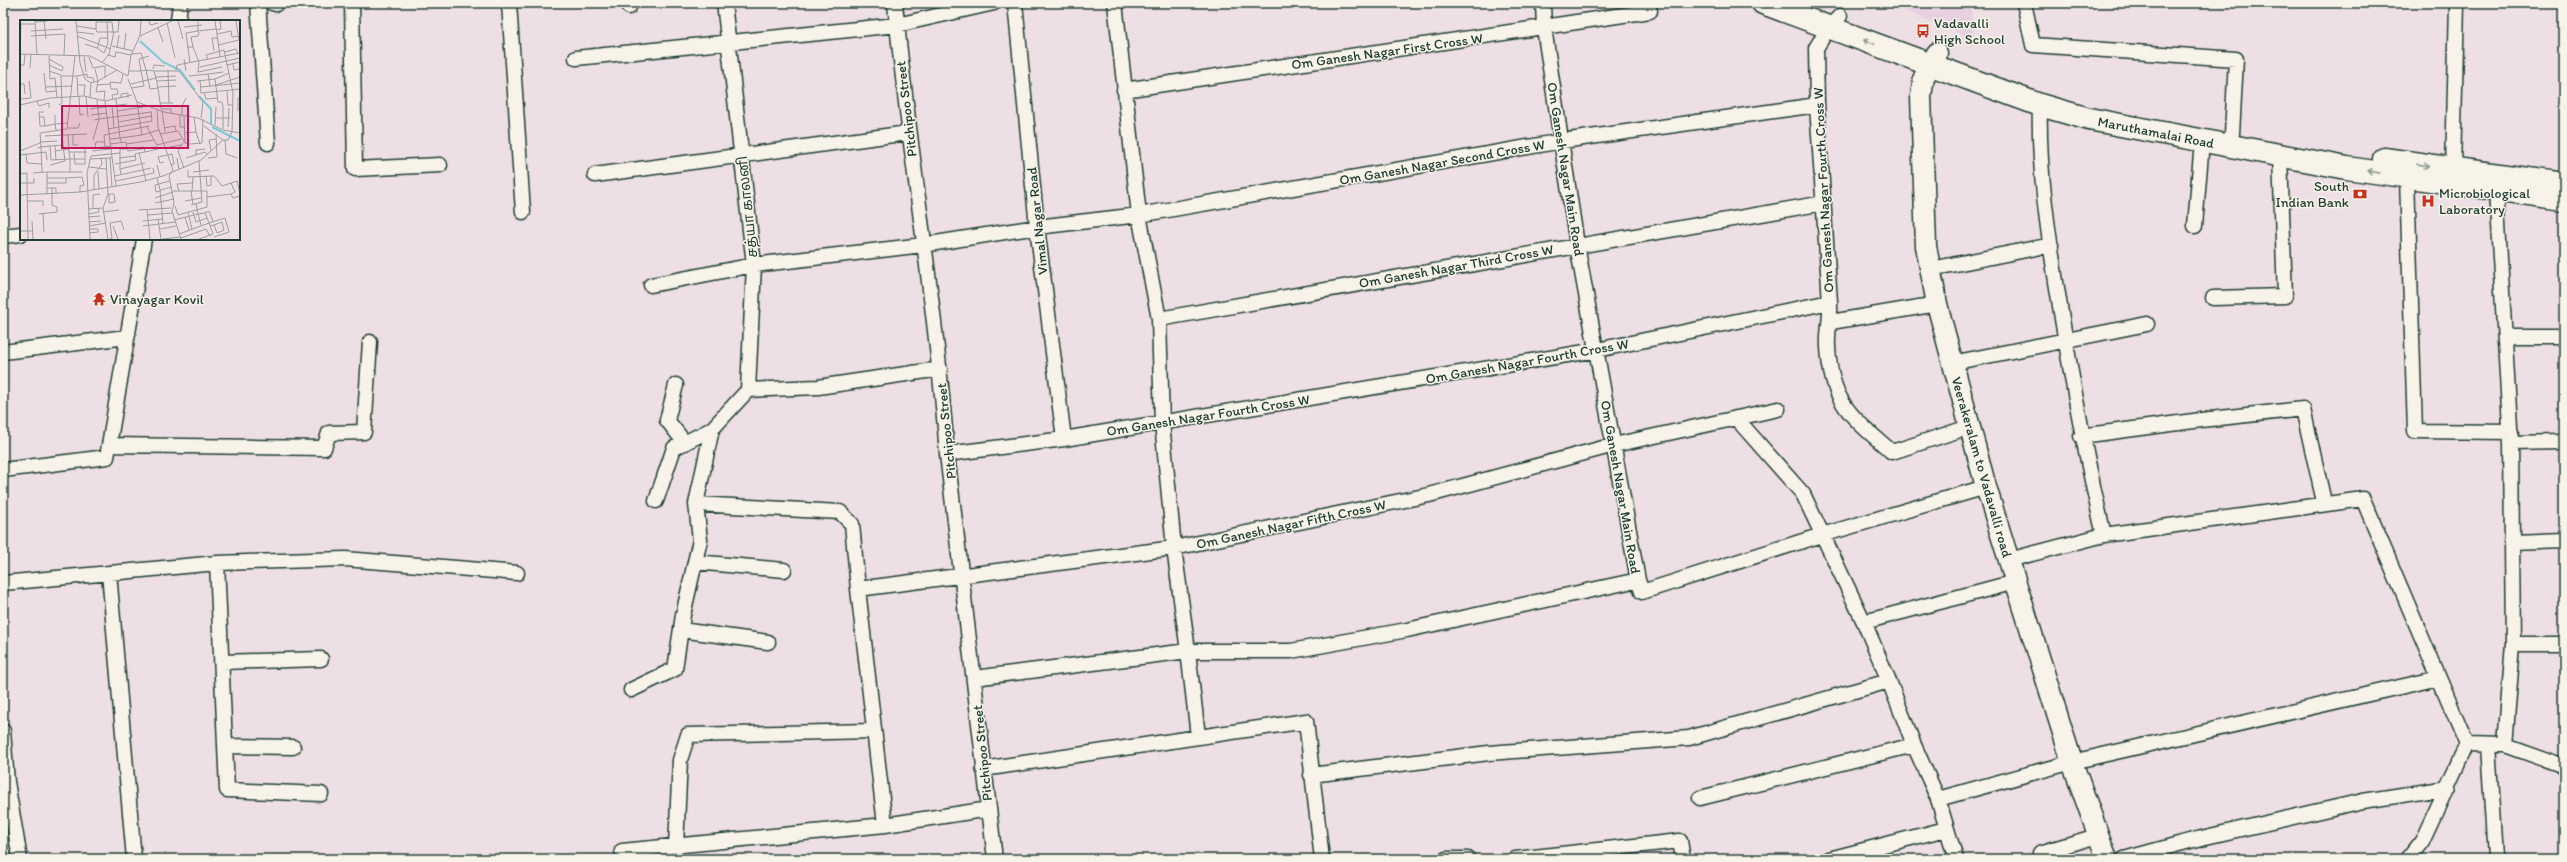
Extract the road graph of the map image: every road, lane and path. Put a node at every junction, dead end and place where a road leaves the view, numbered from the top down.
1 (180, 3) edge
2 (258, 3) edge
3 (352, 3) edge
4 (509, 3) edge
5 (724, 3) edge
6 (895, 3) edge
7 (994, 3) edge
8 (1015, 3) edge
9 (1115, 3) edge
10 (1542, 3) edge
11 (1763, 3) edge
12 (1806, 3) edge
13 (2024, 3) edge
14 (2457, 3) edge
15 (1650, 11) dead end
16 (178, 20) edge
17 (1835, 21) junction
18 (897, 25) junction
19 (1544, 28) junction
20 (729, 42) junction
21 (576, 58) dead end
22 (1934, 59) junction
23 (1124, 90) junction
24 (1817, 105) junction
25 (2040, 105) junction
26 (908, 132) junction
27 (2232, 134) junction
28 (1562, 141) junction
29 (2202, 141) junction
30 (268, 143) dead end
31 (741, 155) junction
32 (2280, 156) junction
33 (440, 165) dead end
34 (2453, 169) junction
35 (595, 175) dead end
36 (2407, 178) junction
37 (2564, 184) edge
38 (2496, 190) junction
39 (2564, 199) edge
40 (1824, 203) junction
41 (523, 212) dead end
42 (1139, 215) junction
43 (2195, 226) dead end
44 (1037, 227) junction
45 (20, 234) edge
46 (3, 236) edge
47 (144, 240) edge
48 (923, 245) junction
49 (1577, 245) junction
50 (2051, 245) junction
51 (754, 265) junction
52 (1931, 269) junction
53 (651, 285) dead end
54 (2213, 298) dead end
55 (1830, 302) junction
56 (1937, 304) junction
57 (1159, 319) junction
58 (1831, 322) junction
59 (2147, 324) dead end
60 (2505, 337) junction
61 (2564, 337) edge
62 (127, 338) junction
63 (2066, 340) junction
64 (370, 342) dead end
65 (1597, 350) junction
66 (3, 352) edge
67 (1952, 363) junction
68 (940, 369) junction
69 (676, 385) dead end
70 (748, 390) junction
71 (1778, 409) dead end
72 (1736, 418) junction
73 (1162, 423) junction
74 (1969, 426) junction
75 (712, 428) junction
76 (2081, 436) junction
77 (2511, 438) junction
78 (1064, 439) junction
79 (2564, 442) edge
80 (685, 443) junction
81 (109, 445) junction
82 (1614, 445) junction
83 (947, 454) junction
84 (3, 470) edge
85 (1986, 487) junction
86 (656, 501) dead end
87 (2324, 502) junction
88 (696, 504) junction
89 (1822, 535) junction
90 (2104, 535) junction
91 (2564, 540) edge
92 (2511, 542) junction
93 (1174, 548) junction
94 (2009, 560) junction
95 (695, 562) junction
96 (217, 563) junction
97 (784, 570) dead end
98 (109, 573) junction
99 (517, 573) dead end
100 (963, 574) junction
101 (1638, 580) junction
102 (2015, 582) junction
103 (3, 583) edge
104 (858, 589) junction
105 (1864, 622) junction
106 (681, 630) junction
107 (768, 642) dead end
108 (2512, 644) junction
109 (2564, 644) edge
110 (1188, 651) junction
111 (321, 659) dead end
112 (221, 662) junction
113 (974, 678) junction
114 (2439, 678) junction
115 (1889, 681) junction
116 (631, 690) dead end
117 (3, 730) edge
118 (874, 732) junction
119 (1198, 736) junction
120 (2467, 744) junction
121 (2488, 745) junction
122 (225, 746) junction
123 (1914, 746) junction
124 (2505, 746) junction
125 (293, 747) dead end
126 (2072, 762) junction
127 (2564, 766) edge
128 (983, 769) junction
129 (1311, 775) junction
130 (5, 782) edge
131 (2448, 788) junction
132 (321, 794) dead end
133 (1700, 798) dead end
134 (1938, 799) junction
135 (989, 809) junction
136 (885, 824) junction
137 (1946, 829) junction
138 (2097, 836) junction
139 (676, 846) junction
140 (622, 851) dead end
141 (2040, 853) dead end
142 (2494, 857) dead end
143 (20, 859) edge
144 (134, 859) edge
145 (995, 859) edge
146 (1322, 859) edge
147 (1446, 859) edge
148 (1468, 859) edge
149 (1515, 859) edge
150 (1683, 859) edge
151 (1829, 859) edge
152 (1956, 859) edge
153 (2107, 859) edge
154 (2124, 859) edge
155 (2408, 859) edge

1 - 16 street
2 - 30 street
3 - 33 street
4 - 41 street
5 - 20 street, சத்யா காலனி
6 - 18 street, Pitchipoo Street
7 - 18 street
8 - 44 street, Vimal Nagar Road
9 - 23 street
10 - 19 street, Om Ganesh Nagar Main Road
11 - 17 main road, Maruthamalai Road
12 - 17 main road, Maruthamalai Road
13 - 27 street
14 - 34 street
15 - 19 street, Om Ganesh Nagar First Cross W
17 - 22 main road, Maruthamalai Road
17 - 24 street, Om Ganesh Nagar Fourth Cross W
18 - 20 street
18 - 26 street, Pitchipoo Street
19 - 23 street, Om Ganesh Nagar First Cross W
19 - 28 street, Om Ganesh Nagar Main Road
20 - 21 street
20 - 31 street, சத்யா காலனி
22 - 25 main road, Maruthamalai Road
22 - 27 main road, Maruthamalai Road
22 - 52 street, Veerakeralam to Vadavalli road
23 - 42 street
24 - 28 street, Om Ganesh Nagar Second Cross W
24 - 40 street, Om Ganesh Nagar Fourth Cross W
25 - 29 main road, Maruthamalai Road
25 - 50 street
26 - 31 street
26 - 48 street, Pitchipoo Street
27 -> 34 main road, Maruthamalai Road
28 - 42 street, Om Ganesh Nagar Second Cross W
28 - 49 street, Om Ganesh Nagar Main Road
29 - 32 main road, Maruthamalai Road
29 - 43 street
31 - 35 street
31 - 51 street, சத்யா காலனி
36 -> 32 main road, Maruthamalai Road
32 - 54 street
34 - 37 main road, Maruthamalai Road
36 - 38 main road, Maruthamalai Road
36 - 77 street
38 - 39 main road, Maruthamalai Road
38 - 60 street
40 - 49 street, Om Ganesh Nagar Third Cross W
40 - 55 street, Om Ganesh Nagar Fourth Cross W
42 - 44 street, Om Ganesh Nagar Second Cross W
42 - 57 street
44 - 48 street, சத்யா காலனி
44 - 78 street, Vimal Nagar Road
45 - 46 street
47 - 62 street
48 - 51 street, சத்யா காலனி
48 - 68 street, Pitchipoo Street
49 - 57 street, Om Ganesh Nagar Third Cross W
49 - 65 street, Om Ganesh Nagar Main Road
50 - 52 street
50 - 63 street
51 - 53 street
51 - 70 street
52 - 56 street, Veerakeralam to Vadavalli road
55 - 58 street
55 - 65 street, Om Ganesh Nagar Fourth Cross W
56 - 58 street
56 - 67 street, Veerakeralam to Vadavalli road
57 - 73 street
58 - 74 street
59 - 63 street
60 - 61 street
60 - 77 street
62 - 66 street
62 - 81 street
63 - 67 street
63 - 76 street
64 - 81 street
65 - 73 street, Om Ganesh Nagar Fourth Cross W
65 - 82 street, Om Ganesh Nagar Main Road
67 - 74 street, Veerakeralam to Vadavalli road
68 - 70 street
68 - 83 street, Pitchipoo Street
69 - 80 street
70 - 75 street
71 - 72 street, Om Ganesh Nagar Fifth Cross W
72 - 82 street, Om Ganesh Nagar Fifth Cross W
72 - 89 street
73 - 78 street, Om Ganesh Nagar Fourth Cross W
73 - 93 street
74 - 85 street, Veerakeralam to Vadavalli road
75 - 80 street
75 - 88 street
76 - 87 street
76 - 90 street
77 - 79 street
77 - 92 street
78 - 83 street, Om Ganesh Nagar Fourth Cross W
80 - 86 street
81 - 84 street
82 - 93 street, Om Ganesh Nagar Fifth Cross W
82 - 101 street, Om Ganesh Nagar Main Road
83 - 100 street, Pitchipoo Street
85 - 89 street
85 - 94 street, Veerakeralam to Vadavalli road
87 - 90 street
87 - 114 street
88 - 95 street
88 - 104 street
89 - 101 street
89 - 105 street
90 - 94 street
91 - 92 street
92 - 108 street
93 - 100 street, Om Ganesh Nagar Fifth Cross W
93 - 110 street
94 - 102 street, Veerakeralam to Vadavalli road
95 - 97 street
95 - 106 street
96 - 98 street
96 - 99 street
96 - 112 street
98 - 103 street
98 - 144 street
100 - 104 street, Om Ganesh Nagar Fifth Cross W
100 - 113 street, Pitchipoo Street
101 - 110 street, Om Ganesh Nagar Main Road
102 - 105 street
102 - 126 street, Veerakeralam to Vadavalli road
104 - 118 street
105 - 115 street
106 - 107 street
106 - 116 street
108 - 109 street
108 - 124 street
110 - 113 street, Om Ganesh Nagar Main Road
110 - 119 street
111 - 112 street
112 - 122 street
113 - 128 street, Pitchipoo Street
114 - 120 street
114 - 126 street
115 - 123 street
115 - 129 street
117 - 130 street
118 - 136 street
118 - 139 street
119 - 128 street
119 - 129 street
120 - 121 street
120 - 131 street
121 - 124 street
121 - 142 street
122 - 125 street
122 - 132 street
123 - 133 street
123 - 134 street
124 - 127 street
126 - 134 street
126 - 138 street, Veerakeralam to Vadavalli road
128 - 135 street, Pitchipoo Street
129 - 146 street
130 - 143 street
131 - 154 street
131 - 155 street
134 - 137 street
135 - 136 street
135 - 145 street, Pitchipoo Street
136 - 139 street
137 - 151 street
137 - 152 street
138 - 141 street
138 - 153 street, Veerakeralam to Vadavalli road
139 - 140 street
147 - 148 street
149 - 150 street

